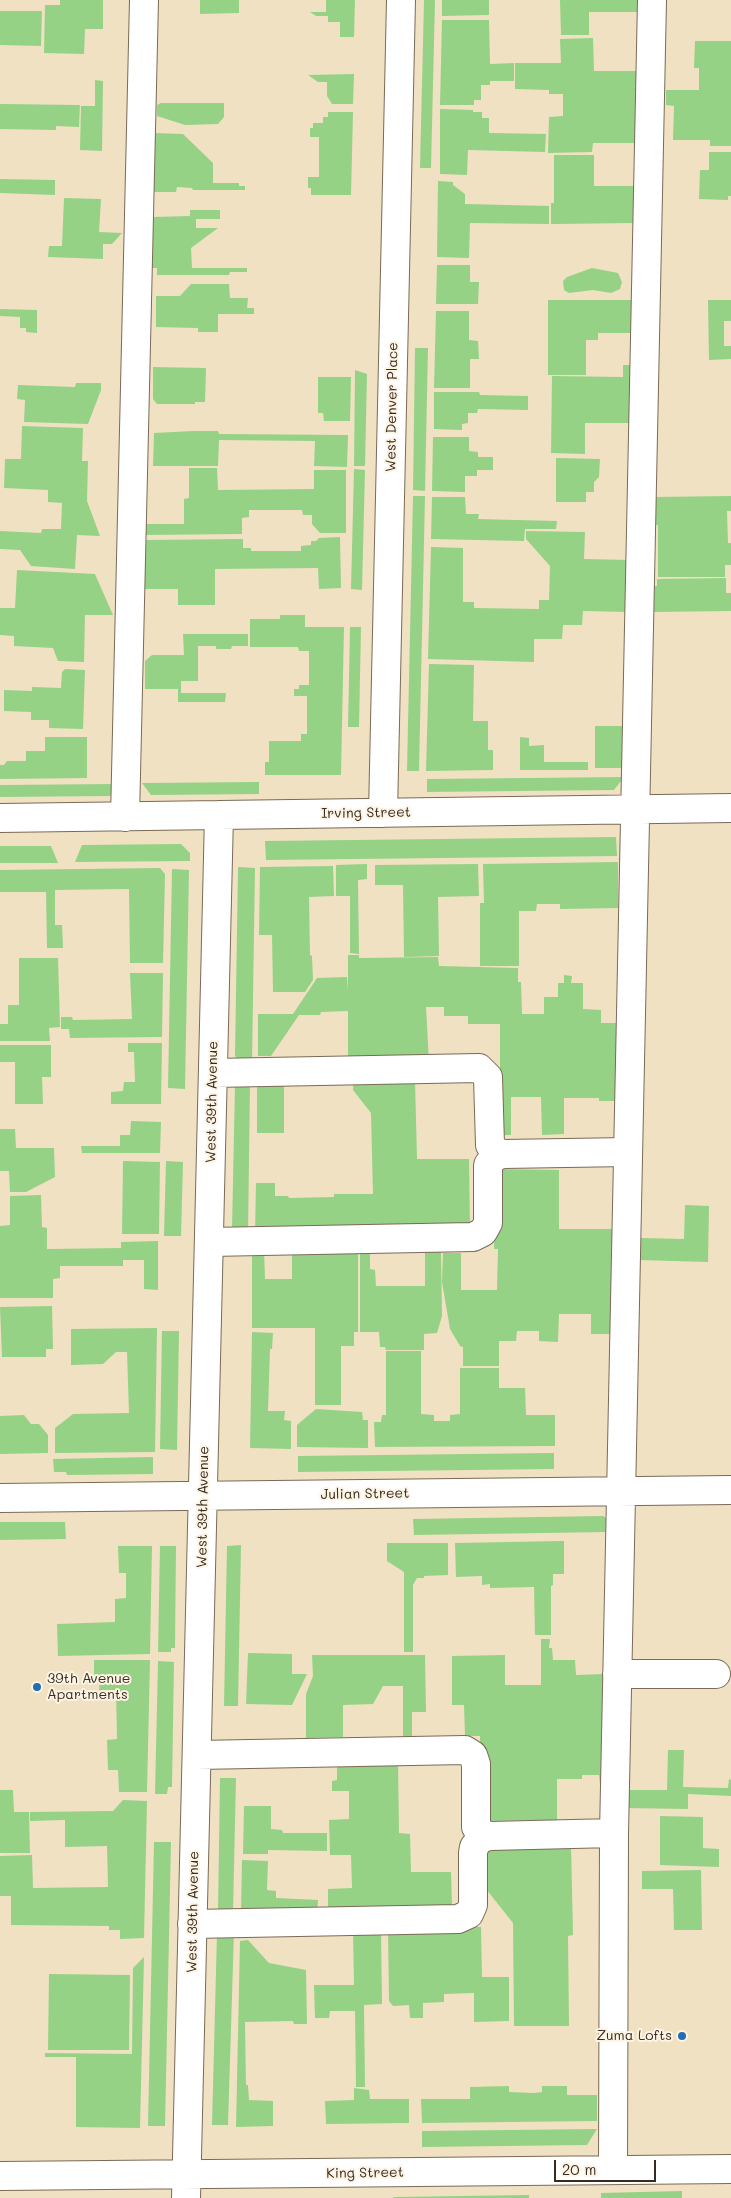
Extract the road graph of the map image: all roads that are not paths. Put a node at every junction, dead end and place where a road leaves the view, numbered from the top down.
1 (144, 0) edge
2 (401, 0) edge
3 (652, 0) edge
4 (731, 808) edge
5 (635, 810) junction
6 (383, 813) junction
7 (219, 815) junction
8 (126, 817) junction
9 (0, 818) edge
10 (213, 1073) junction
11 (628, 1152) junction
12 (503, 1154) junction
13 (209, 1242) junction
14 (731, 1490) edge
15 (621, 1491) junction
16 (203, 1496) junction
17 (0, 1498) edge
18 (617, 1674) junction
19 (716, 1674) dead end
20 (197, 1755) junction
21 (614, 1834) junction
22 (490, 1836) junction
23 (192, 1924) junction
24 (731, 2169) edge
25 (613, 2170) junction
26 (0, 2176) edge
27 (186, 2186) edge

1 - 8 street
2 - 6 street, West Denver Place
3 - 5 street
4 - 5 street, Irving Street
5 - 6 street, Irving Street
5 - 11 street
6 - 7 street, Irving Street
7 - 8 street, Irving Street
7 - 10 street, West 39th Avenue
8 - 9 street, Irving Street
10 - 12 street
10 - 13 street, West 39th Avenue
11 - 12 street
11 - 15 street
12 - 13 street
13 - 16 street, West 39th Avenue
14 - 15 street, Julian Street
15 - 16 street, Julian Street
15 - 18 street
16 - 17 street, Julian Street
16 - 20 street, West 39th Avenue
18 - 19 street
18 - 21 street
20 - 22 street
20 - 23 street, West 39th Avenue
21 - 22 street
21 - 25 street
22 - 23 street
23 - 27 street, West 39th Avenue
24 - 25 street, King Street
25 - 27 street, King Street
26 - 27 street, King Street

